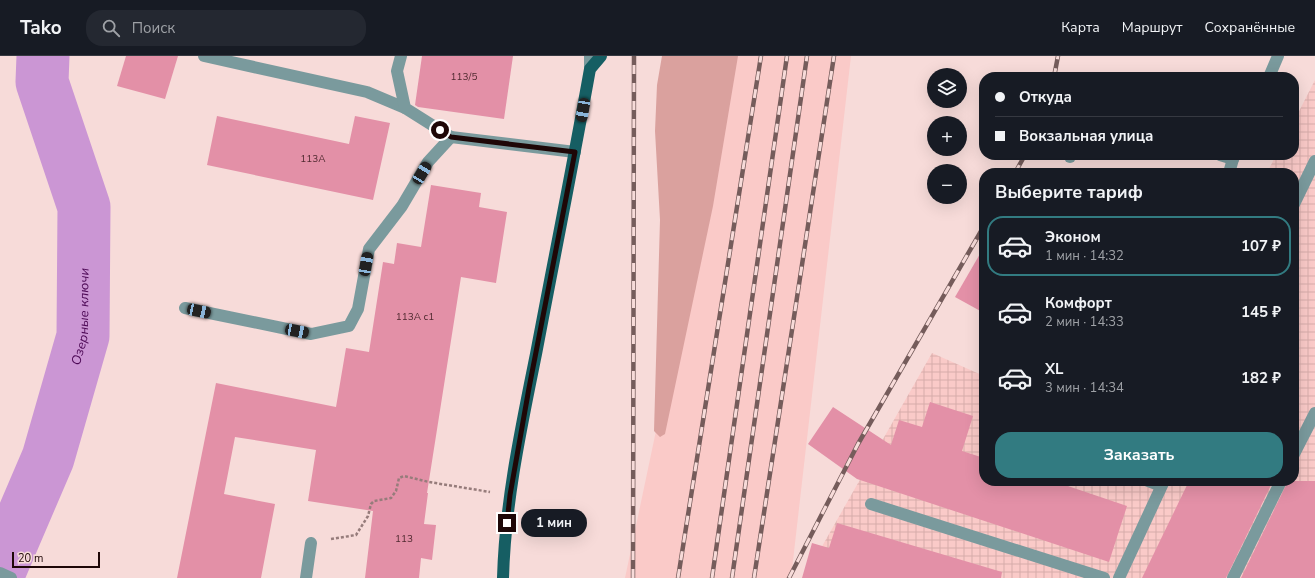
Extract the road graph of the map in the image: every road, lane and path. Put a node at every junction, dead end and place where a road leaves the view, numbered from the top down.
1 (204, 56) edge
2 (401, 56) edge
3 (590, 56) edge
4 (601, 56) edge
5 (1278, 56) edge
6 (590, 69) junction
7 (1271, 72) edge
8 (405, 108) junction
9 (451, 137) junction
10 (575, 152) junction
11 (1315, 161) edge
12 (1299, 194) edge
13 (185, 308) dead end
14 (1315, 413) edge
15 (1299, 444) edge
16 (1162, 486) edge
17 (1278, 486) edge
18 (510, 495) junction
19 (871, 504) dead end
20 (311, 543) joint
21 (0, 573) edge
22 (11, 578) edge
23 (306, 578) edge
24 (503, 578) edge
25 (1104, 578) edge
26 (1119, 578) edge
27 (1232, 578) edge

1 - 8 street
2 - 8 street
3 - 6 street
4 - 6 main road
5 - 7 street
6 - 10 main road
8 - 9 street
9 - 10 street
9 - 13 street
10 - 18 main road
11 - 12 street
14 - 15 street
16 - 26 street
17 - 27 street
18 - 20 path
18 - 24 main road
19 - 25 street
20 - 23 street
21 - 22 street

